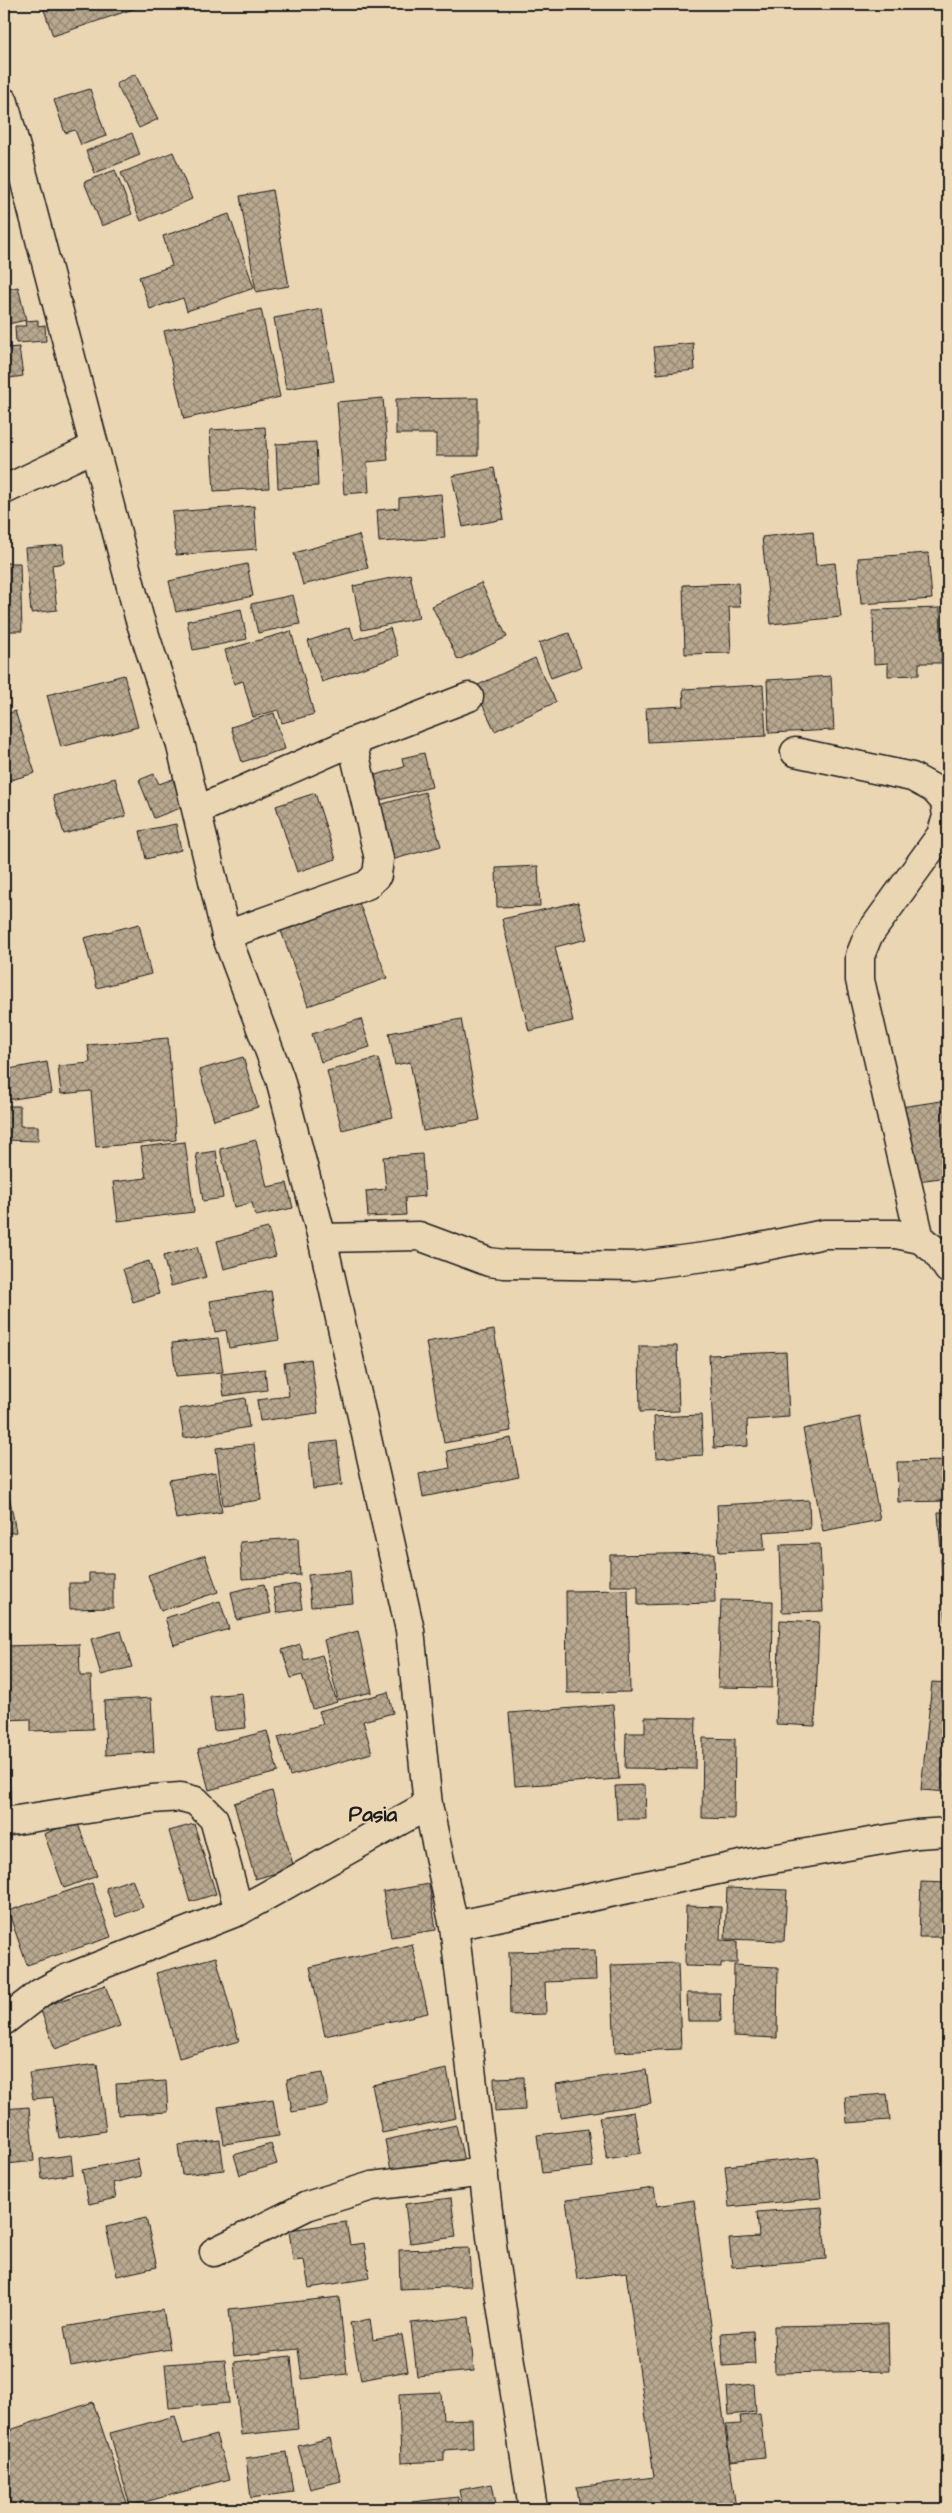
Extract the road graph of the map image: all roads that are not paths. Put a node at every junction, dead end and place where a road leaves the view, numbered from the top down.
1 (4, 102) edge
2 (93, 448) junction
3 (4, 490) edge
4 (469, 697) dead end
5 (352, 742) junction
6 (795, 752) dead end
7 (198, 810) junction
8 (226, 935) junction
9 (322, 1238) junction
10 (920, 1239) junction
11 (948, 1269) edge
12 (428, 1805) junction
13 (4, 1822) edge
14 (948, 1832) edge
15 (239, 1911) junction
16 (454, 1926) junction
17 (4, 2021) edge
18 (484, 2172) junction
19 (214, 2252) dead end
20 (532, 2509) edge

1 - 2 street
2 - 3 street
2 - 7 street
4 - 5 street
5 - 7 street
5 - 8 street
6 - 10 street
7 - 8 street
8 - 9 street
9 - 10 street
9 - 12 street
10 - 11 street
12 - 15 street
12 - 16 street
13 - 15 street
14 - 16 street
15 - 17 street
16 - 18 street
18 - 19 street
18 - 20 street

